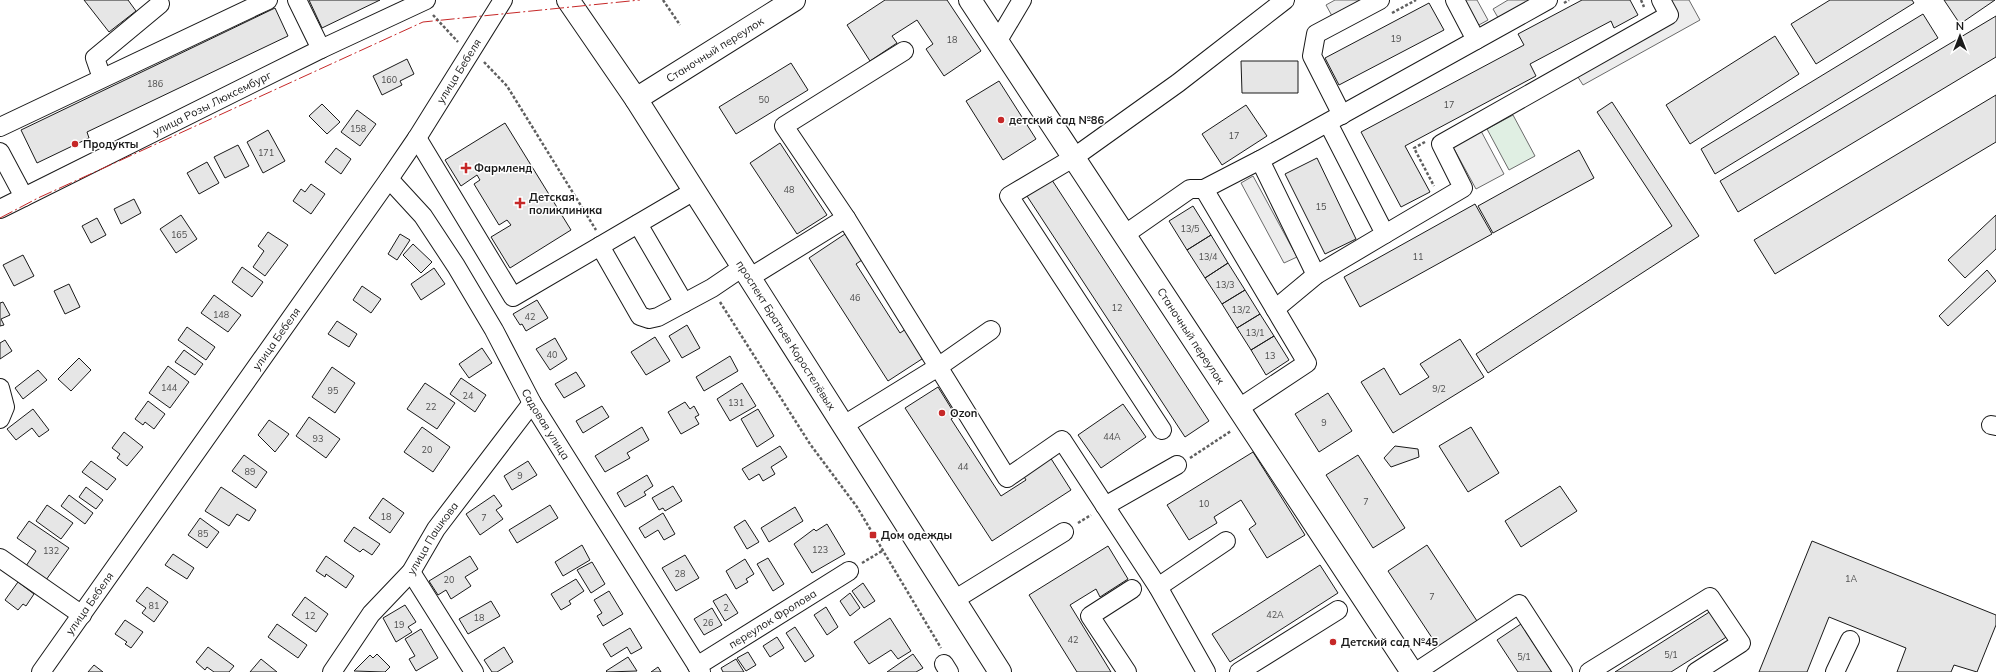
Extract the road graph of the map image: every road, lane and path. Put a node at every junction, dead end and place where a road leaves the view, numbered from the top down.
1 (268, 0) edge
2 (297, 0) edge
3 (425, 0) edge
4 (503, 0) edge
5 (568, 0) edge
6 (663, 0) edge
7 (794, 0) edge
8 (970, 0) edge
9 (1022, 0) edge
10 (1285, 0) edge
11 (1380, 0) edge
12 (1455, 0) edge
13 (1570, 0) edge
14 (1661, 0) edge
15 (1556, 2) edge
16 (160, 4) dead end
17 (680, 25) dead end
18 (1476, 40) junction
19 (997, 42) junction
20 (321, 49) junction
21 (904, 51) dead end
22 (471, 52) junction
23 (102, 78) junction
24 (636, 99) junction
25 (1335, 119) junction
26 (0, 127) edge
27 (417, 138) junction
28 (1431, 138) dead end
29 (0, 152) edge
30 (1073, 158) junction
31 (1260, 160) junction
32 (390, 179) junction
33 (1434, 187) dead end
34 (1204, 189) junction
35 (694, 191) junction
36 (24, 197) junction
37 (0, 209) edge
38 (846, 218) junction
39 (638, 224) junction
40 (1385, 234) junction
41 (1124, 235) junction
42 (600, 246) junction
43 (746, 273) junction
44 (1316, 275) junction
45 (712, 288) junction
46 (684, 303) junction
47 (1275, 309) junction
48 (992, 330) dead end
49 (938, 367) junction
50 (0, 388) edge
51 (532, 403) junction
52 (1243, 415) junction
53 (0, 419) edge
54 (844, 425) junction
55 (1162, 430) dead end
56 (1178, 465) joint
57 (1105, 506) junction
58 (1064, 532) joint
59 (1226, 541) dead end
60 (882, 551) junction
61 (0, 558) edge
62 (849, 571) joint
63 (410, 572) junction
64 (1158, 587) junction
65 (1132, 589) dead end
66 (954, 600) junction
67 (1338, 610) dead end
68 (82, 615) junction
69 (1850, 640) dead end
70 (946, 663) edge
71 (699, 669) edge
72 (41, 672) edge
73 (332, 672) edge
74 (474, 672) edge
75 (1000, 672) edge
76 (1127, 672) edge
77 (1206, 672) edge
78 (1239, 672) edge
79 (1412, 672) edge
80 (1416, 672) edge
81 (1563, 672) edge
82 (1589, 672) edge
83 (1696, 672) edge
84 (1835, 672) edge

1 - 23 street
2 - 20 street
3 - 20 street, улица Розы Люксембург
3 - 22 path
4 - 22 street, улица Бебеля
5 - 24 main road, проспект Братьев Коростелёвых
6 - 17 path
7 - 24 main road, Станочный переулок
8 - 19 main road, Станочный переулок
9 - 19 street
10 - 30 street
11 - 25 street
12 - 18 street
13 - 15 path
14 - 40 street
15 - 18 street
16 - 23 street
18 - 25 street
19 - 30 main road, Станочный переулок
20 - 36 street, улица Розы Люксембург
21 - 38 street
22 - 27 street, улица Бебеля
22 - 42 path
23 - 26 street
24 - 35 main road, проспект Братьев Коростелёвых
25 - 31 street
25 - 40 street
27 - 32 street, улица Бебеля
27 - 42 street
28 - 33 path
29 - 36 street
30 - 41 main road, Станочный переулок
30 - 55 street
31 - 34 street
31 - 44 street
32 - 51 street, Садовая улица
32 - 68 street, улица Бебеля
34 - 41 street
34 - 47 street
35 - 39 street
35 - 43 main road, проспект Братьев Коростелёвых
36 - 37 street, улица Розы Люксембург
38 - 43 street
38 - 49 street
39 - 42 street
39 - 46 street
40 - 44 street
41 - 52 main road, Станочный переулок
42 - 46 street
43 - 45 street
43 - 54 main road, проспект Братьев Коростелёвых
44 - 47 street
45 - 46 street
45 - 60 path
47 - 52 street
48 - 49 street
49 - 54 street
49 - 57 street
50 - 53 street
51 - 63 street, улица Пашкова
51 - 71 street, Садовая улица
52 - 56 path
52 - 79 main road, Станочный переулок
54 - 66 main road, проспект Братьев Коростелёвых
56 - 57 street
57 - 58 path
57 - 64 street
58 - 66 street
59 - 64 street
60 - 62 path
60 - 70 path
61 - 68 street
62 - 71 street, переулок Фролова
63 - 73 street, улица Пашкова
63 - 74 street
64 - 77 street
65 - 76 street
66 - 75 main road, проспект Братьев Коростелёвых
67 - 78 street
68 - 72 street, улица Бебеля
69 - 84 street
80 - 81 street
82 - 83 street

